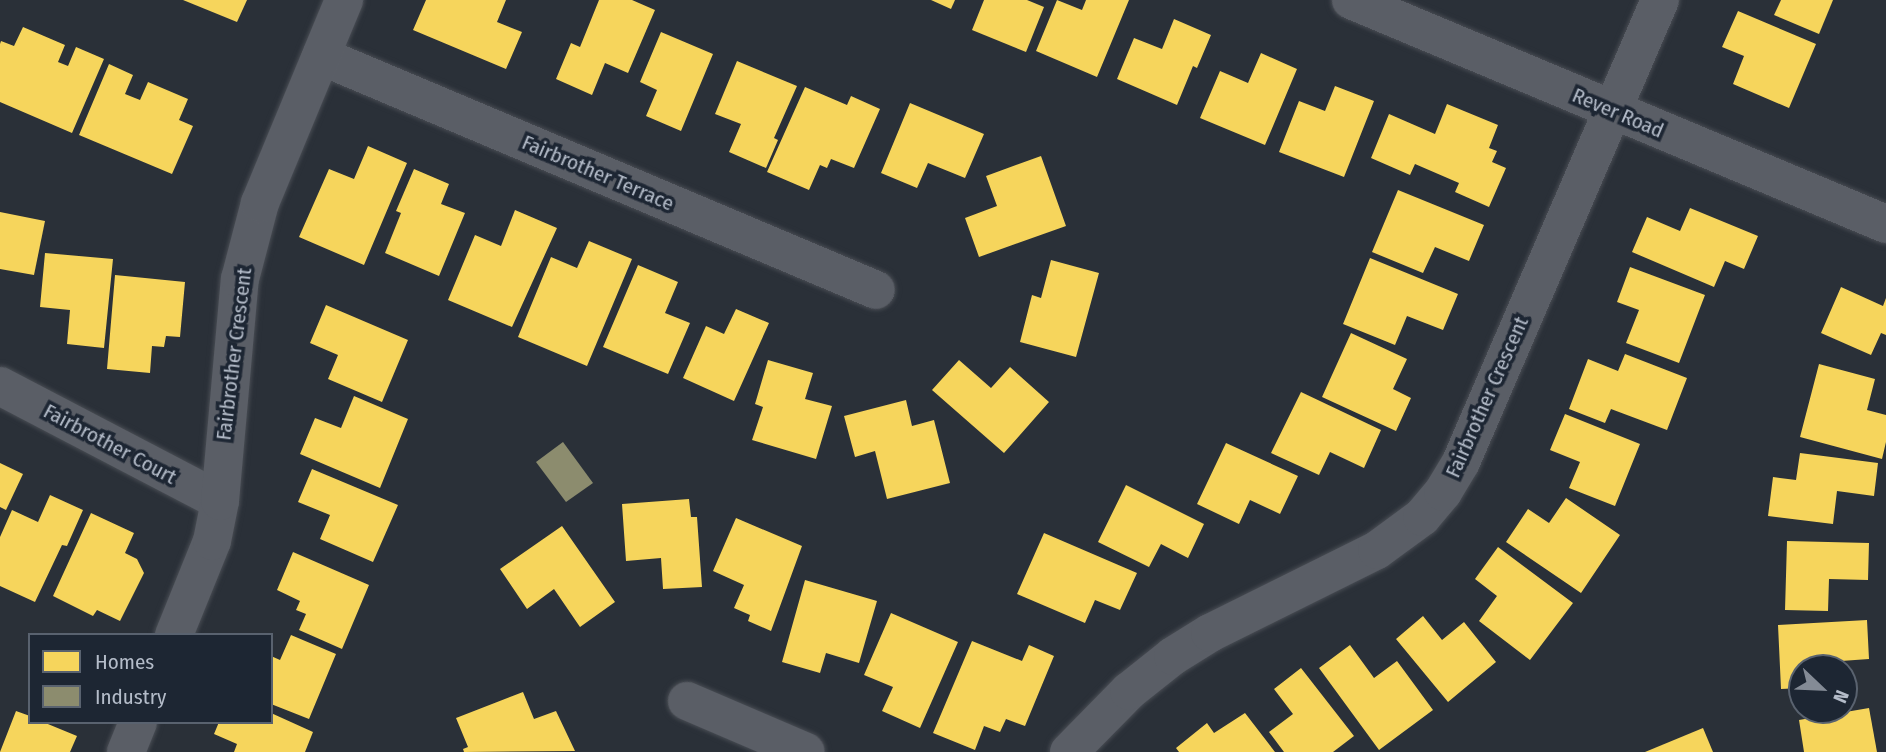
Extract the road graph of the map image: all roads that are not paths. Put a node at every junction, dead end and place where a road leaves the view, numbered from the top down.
1 (344, 0) edge
2 (1352, 0) edge
3 (1660, 0) edge
4 (321, 57) junction
5 (1613, 110) junction
6 (1886, 224) edge
7 (876, 290) dead end
8 (0, 386) edge
9 (220, 501) junction
10 (175, 633) edge
11 (687, 701) dead end
12 (137, 724) edge
13 (126, 752) edge
14 (806, 752) edge
15 (1069, 752) edge

1 - 4 street, Fairbrother Crescent
2 - 5 street, Rever Road
3 - 5 street, Fairbrother Crescent
4 - 7 street, Fairbrother Terrace
4 - 9 street, Fairbrother Crescent
5 - 6 street, Rever Road
5 - 15 street, Fairbrother Crescent
8 - 9 street, Fairbrother Court
9 - 10 street, Fairbrother Crescent
11 - 14 street
12 - 13 street

